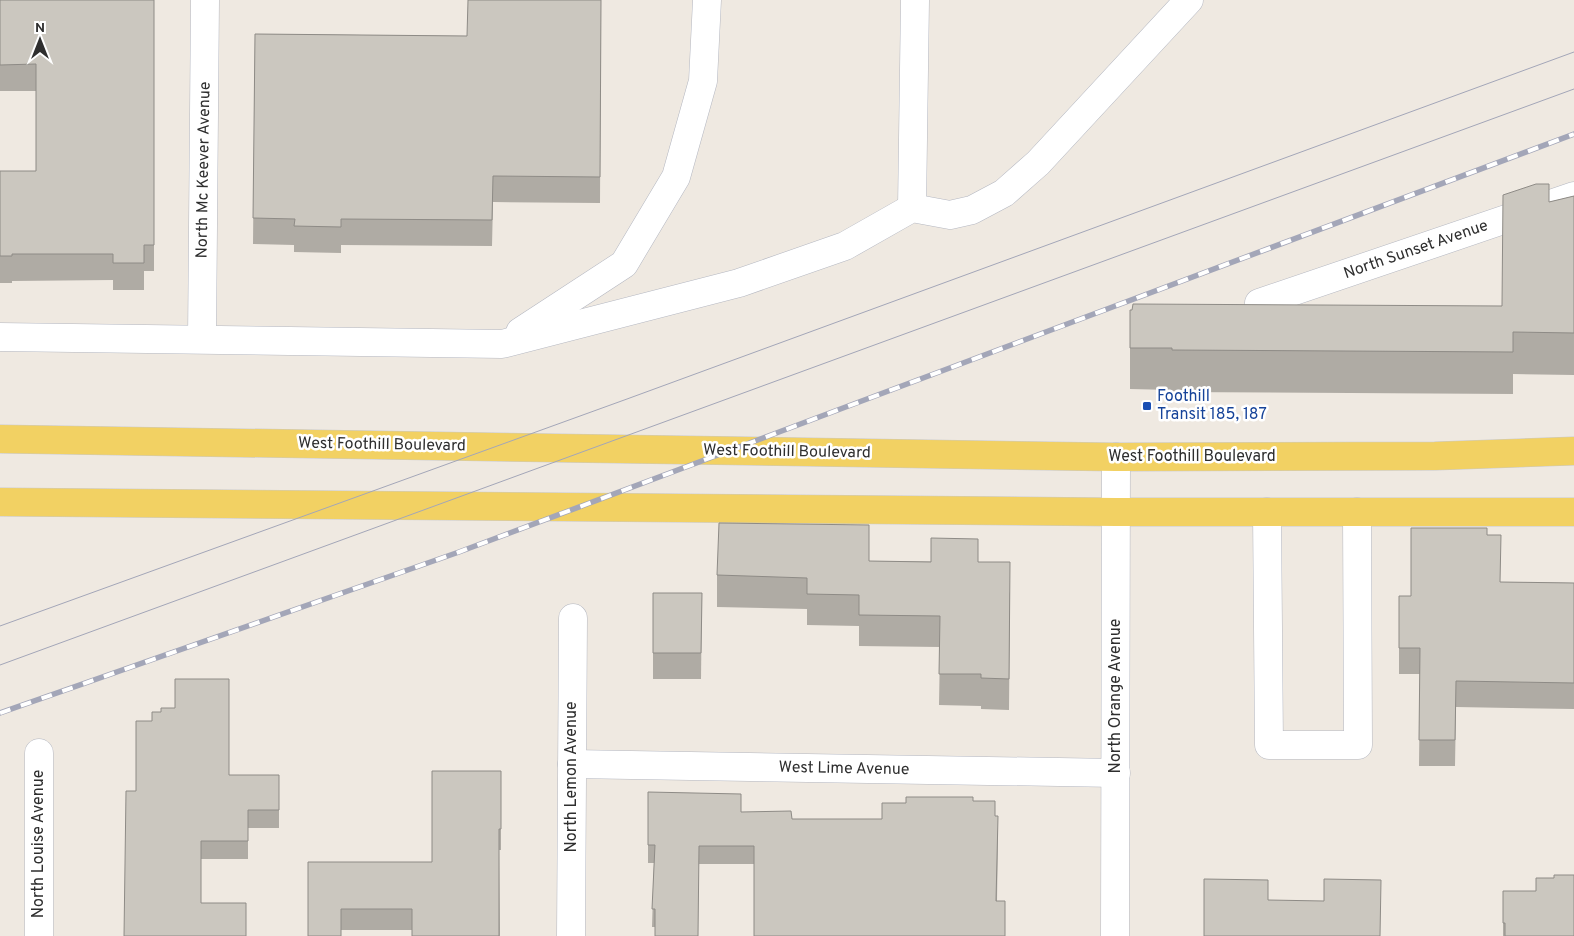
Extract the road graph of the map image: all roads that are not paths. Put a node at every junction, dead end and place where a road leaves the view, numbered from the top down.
1 (205, 0) edge
2 (707, 0) edge
3 (915, 0) edge
4 (1189, 0) edge
5 (1574, 196) edge
6 (912, 208) junction
7 (1258, 303) edge
8 (0, 336) edge
9 (202, 340) junction
10 (502, 344) junction
11 (0, 439) edge
12 (1574, 451) edge
13 (1116, 457) junction
14 (0, 502) edge
15 (1116, 512) junction
16 (1267, 512) junction
17 (1357, 512) junction
18 (1574, 512) edge
19 (573, 618) dead end
20 (39, 752) dead end
21 (572, 764) junction
22 (1116, 773) junction
23 (39, 936) edge
24 (571, 936) edge
25 (1115, 936) edge

1 - 9 street, North Mc Keever Avenue
2 - 10 street
3 - 6 street
4 - 6 street
5 - 7 street, North Sunset Avenue
6 - 10 street
8 - 9 street
9 - 10 street
11 - 13 main road, West Foothill Boulevard
12 - 13 main road, West Foothill Boulevard
13 - 15 street, North Orange Avenue
14 - 15 main road
15 - 16 main road
15 - 22 street, North Orange Avenue
16 - 17 main road
16 - 17 street
17 - 18 main road
19 - 21 street, North Lemon Avenue
20 - 23 street, North Louise Avenue
21 - 22 street, West Lime Avenue
21 - 24 street, North Lemon Avenue
22 - 25 street, North Orange Avenue

